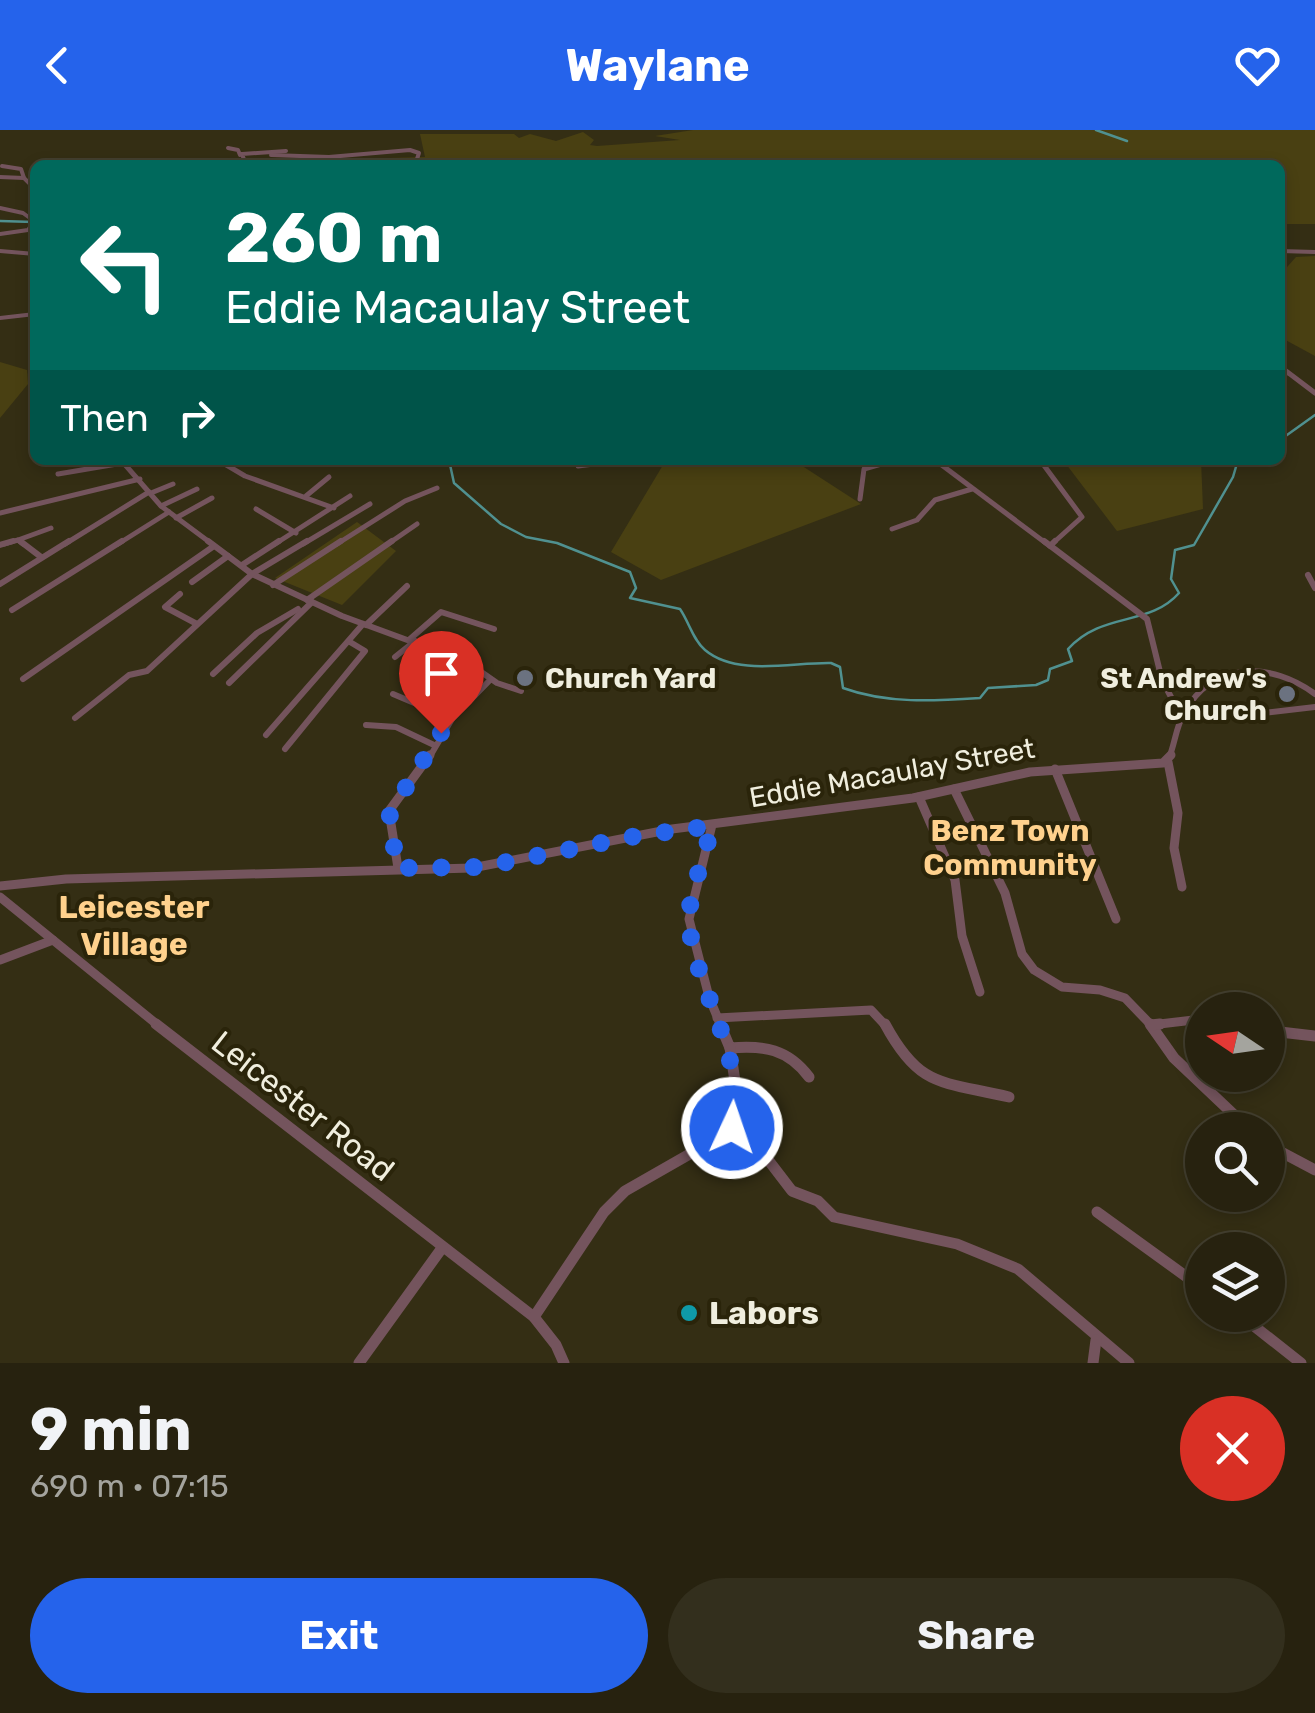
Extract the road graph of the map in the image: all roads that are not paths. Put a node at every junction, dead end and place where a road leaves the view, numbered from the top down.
1 (228, 148) dead end
2 (240, 155) junction
3 (246, 160) edge
4 (417, 160) edge
5 (2, 166) edge
6 (0, 178) edge
7 (24, 178) junction
8 (30, 183) edge
9 (0, 208) edge
10 (30, 219) edge
11 (30, 227) edge
12 (0, 234) edge
13 (0, 251) edge
14 (1285, 251) edge
15 (1315, 252) edge
16 (30, 254) edge
17 (30, 315) edge
18 (0, 318) edge
19 (1285, 371) edge
20 (1315, 392) edge
21 (102, 465) edge
22 (126, 465) edge
23 (226, 465) edge
24 (586, 465) edge
25 (880, 465) edge
26 (941, 465) edge
27 (1044, 465) edge
28 (578, 466) dead end
29 (58, 474) dead end
30 (329, 477) dead end
31 (140, 479) junction
32 (173, 484) dead end
33 (438, 488) dead end
34 (972, 488) junction
35 (197, 489) dead end
36 (150, 493) junction
37 (306, 496) junction
38 (350, 496) dead end
39 (212, 498) dead end
40 (860, 498) dead end
41 (370, 504) dead end
42 (161, 506) junction
43 (334, 508) junction
44 (256, 510) dead end
45 (0, 513) edge
46 (173, 515) junction
47 (417, 524) dead end
48 (51, 528) dead end
49 (892, 529) dead end
50 (296, 533) junction
51 (18, 540) junction
52 (0, 545) edge
53 (214, 546) junction
54 (1050, 546) junction
55 (228, 556) junction
56 (42, 558) junction
57 (242, 565) junction
58 (252, 574) junction
59 (1308, 575) dead end
60 (192, 582) dead end
61 (0, 584) edge
62 (273, 585) junction
63 (407, 586) dead end
64 (1315, 588) edge
65 (180, 594) dead end
66 (310, 601) junction
67 (302, 608) junction
68 (12, 610) dead end
69 (198, 624) junction
70 (364, 624) junction
71 (494, 630) dead end
72 (412, 640) junction
73 (350, 642) junction
74 (395, 657) dead end
75 (213, 674) dead end
76 (23, 679) dead end
77 (490, 680) junction
78 (230, 683) dead end
79 (521, 691) dead end
80 (393, 694) dead end
81 (1315, 694) edge
82 (1315, 707) edge
83 (1180, 714) junction
84 (1255, 714) dead end
85 (75, 718) dead end
86 (452, 719) junction
87 (366, 725) dead end
88 (266, 735) dead end
89 (434, 745) junction
90 (285, 749) dead end
91 (1168, 762) junction
92 (1054, 768) junction
93 (954, 789) junction
94 (918, 796) junction
95 (712, 826) junction
96 (398, 868) junction
97 (0, 886) edge
98 (1182, 887) dead end
99 (0, 897) edge
100 (1116, 918) dead end
101 (52, 940) junction
102 (0, 960) edge
103 (980, 992) dead end
104 (717, 1018) junction
105 (1185, 1021) edge
106 (1151, 1025) junction
107 (1285, 1033) edge
108 (1315, 1036) edge
109 (730, 1048) junction
110 (809, 1077) dead end
111 (1009, 1097) dead end
112 (1231, 1112) edge
113 (730, 1132) junction
114 (1285, 1154) edge
115 (1315, 1170) edge
116 (1097, 1212) dead end
117 (442, 1248) junction
118 (1185, 1276) edge
119 (534, 1317) junction
120 (1262, 1332) edge
121 (1096, 1340) junction
122 (359, 1363) edge
123 (564, 1363) edge
124 (1093, 1363) edge
125 (1129, 1363) edge
126 (1301, 1363) edge

1 - 2 street
2 - 3 street
2 - 4 street
5 - 7 street
6 - 7 street
7 - 8 street
9 - 10 street
11 - 12 street
13 - 16 street
14 - 15 street
17 - 18 street
19 - 20 street
21 - 29 street
22 - 31 street
23 - 37 street
24 - 28 street
25 - 40 street
26 - 34 street
27 - 54 street
30 - 37 street
31 - 36 street
31 - 45 street
32 - 36 street
33 - 62 street
34 - 49 street
34 - 54 street
35 - 42 street
36 - 42 street
36 - 56 street
37 - 43 street
38 - 43 street
39 - 46 street
41 - 58 street
42 - 46 street
43 - 50 street
44 - 50 street
46 - 53 street
46 - 68 street
47 - 66 street
48 - 51 street
50 - 57 street
51 - 52 street
51 - 56 street
53 - 55 street
53 - 76 street
54 - 83 street
55 - 57 street
55 - 60 street
56 - 61 street
57 - 58 street
58 - 62 street
58 - 69 street
59 - 64 street
62 - 66 street
63 - 70 street
65 - 69 street
66 - 67 street
66 - 70 street
67 - 75 street
67 - 78 street
69 - 85 street
70 - 72 street
70 - 73 street
71 - 72 street
72 - 74 street
72 - 77 street
73 - 88 street
73 - 90 street
77 - 79 street
77 - 86 street
80 - 86 street
81 - 83 street
82 - 84 street
83 - 91 street
86 - 89 street
87 - 89 street
89 - 96 street
91 - 92 street, Eddie Macaulay Street
91 - 98 street
92 - 93 street, Eddie Macaulay Street
92 - 100 street
93 - 94 street, Eddie Macaulay Street
93 - 106 street
94 - 95 street, Eddie Macaulay Street
94 - 103 street
95 - 96 street, Eddie Macaulay Street
95 - 104 street
96 - 97 street, Eddie Macaulay Street
99 - 101 street, Leicester Road
101 - 102 street
101 - 117 street, Leicester Road
104 - 109 street
104 - 111 street
105 - 106 street
106 - 112 street
107 - 108 street
109 - 110 street
109 - 113 street
113 - 119 street
113 - 121 street
114 - 115 street
116 - 118 street
117 - 119 street, Leicester Road
117 - 122 street
119 - 123 street, Leicester Road
120 - 126 street
121 - 124 street
121 - 125 street

